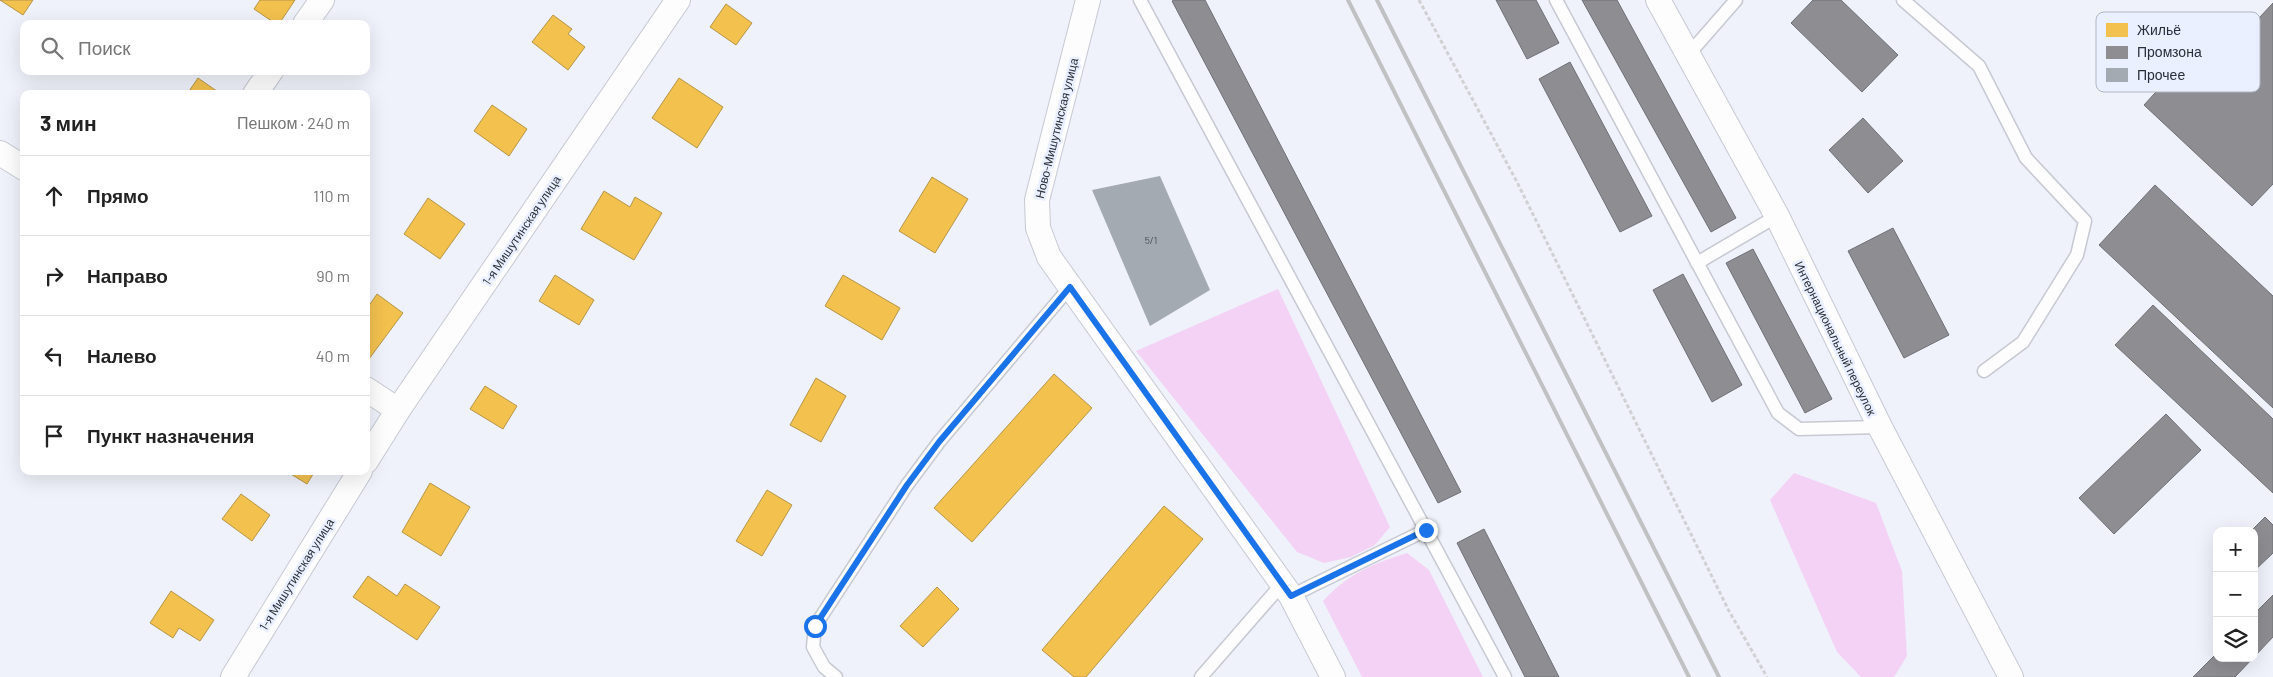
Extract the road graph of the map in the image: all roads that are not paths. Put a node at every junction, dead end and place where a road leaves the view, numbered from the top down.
1 (322, 0) edge
2 (678, 0) edge
3 (1088, 0) edge
4 (1140, 0) edge
5 (1556, 0) edge
6 (1658, 0) edge
7 (1736, 0) edge
8 (1902, 0) edge
9 (308, 20) edge
10 (1688, 55) junction
11 (268, 75) edge
12 (258, 90) edge
13 (0, 153) edge
14 (20, 166) edge
15 (1776, 216) junction
16 (1697, 263) junction
17 (1070, 287) junction
18 (1984, 371) dead end
19 (370, 391) edge
20 (398, 410) junction
21 (1880, 427) junction
22 (370, 455) edge
23 (358, 475) edge
24 (1426, 530) junction
25 (1287, 590) junction
26 (232, 677) edge
27 (836, 677) edge
28 (1201, 677) edge
29 (1333, 677) edge
30 (1505, 677) edge
31 (2011, 677) edge

1 - 9 street
2 - 20 street, 1-я Мишутинская улица
3 - 17 street, Ново-Мишутинская улица
4 - 24 lane
5 - 16 lane
6 - 10 street, Интернациональный переулок
7 - 10 lane
8 - 18 lane
10 - 15 street, Интернациональный переулок
11 - 12 street
13 - 14 street
15 - 16 lane
15 - 21 street, Интернациональный переулок
16 - 21 lane
17 - 25 street, Ново-Мишутинская улица
17 - 27 lane
19 - 20 street
20 - 22 street, 1-я Мишутинская улица
21 - 31 street, Интернациональный переулок
23 - 26 street, 1-я Мишутинская улица
24 - 25 lane
24 - 30 lane
25 - 28 lane
25 - 29 street, Ново-Мишутинская улица

